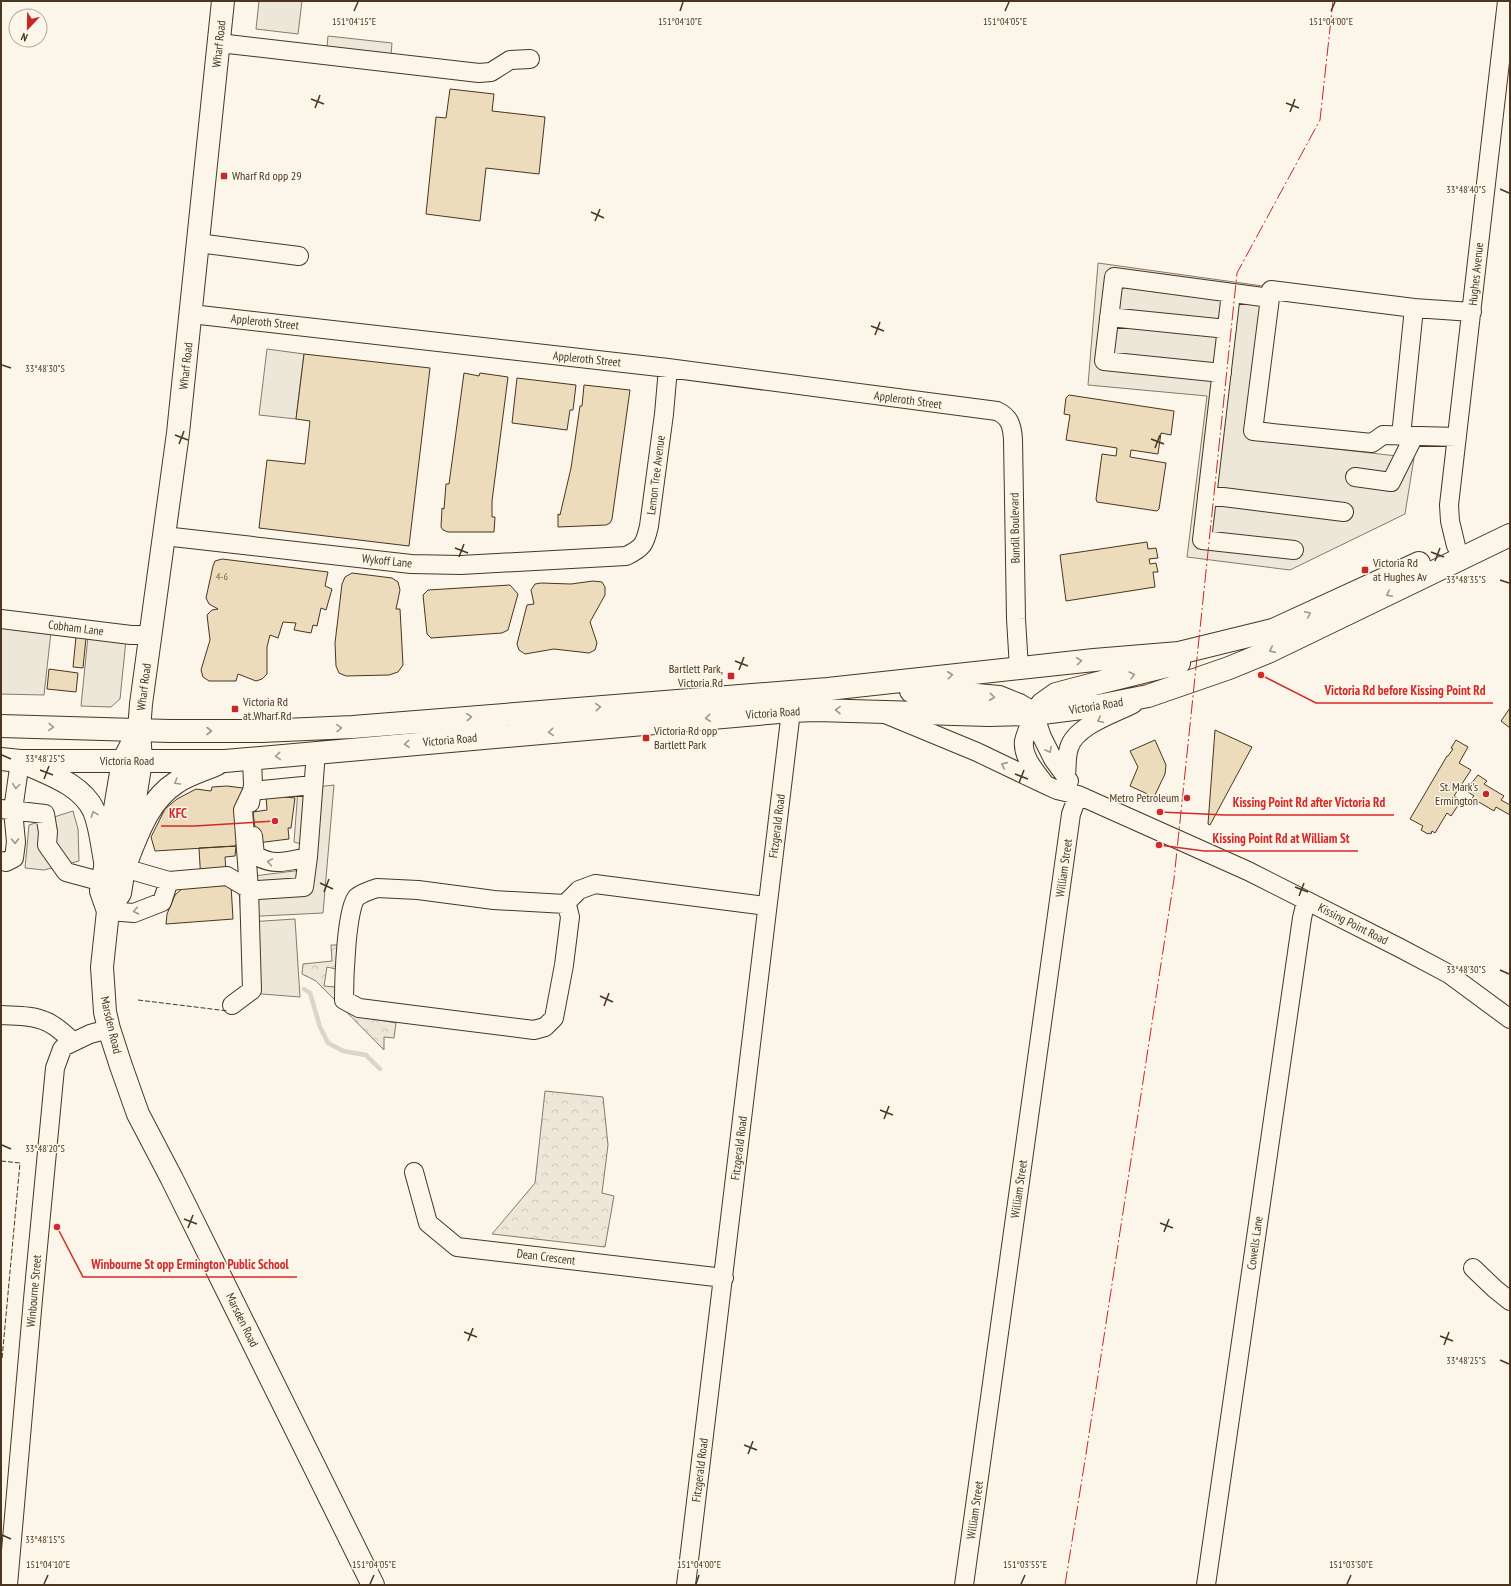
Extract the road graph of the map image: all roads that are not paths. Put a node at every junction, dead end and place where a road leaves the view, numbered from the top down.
1 (223, 1) edge
2 (1507, 1) edge
3 (219, 42) junction
4 (1506, 50) edge
5 (530, 59) dead end
6 (198, 243) junction
7 (299, 256) dead end
8 (1231, 293) junction
9 (1270, 298) junction
10 (1414, 308) junction
11 (1472, 312) junction
12 (191, 314) junction
13 (1109, 317) junction
14 (1227, 330) junction
15 (668, 368) junction
16 (1222, 372) junction
17 (982, 410) joint
18 (1407, 436) junction
19 (1457, 437) junction
20 (1355, 477) dead end
21 (1207, 495) junction
22 (1344, 512) dead end
23 (1510, 521) edge
24 (1510, 535) edge
25 (164, 536) junction
26 (1456, 546) junction
27 (1294, 550) dead end
28 (610, 558) joint
29 (1, 619) edge
30 (1273, 630) junction
31 (151, 635) junction
32 (1019, 668) junction
33 (828, 689) junction
34 (1148, 696) junction
35 (790, 711) junction
36 (877, 711) junction
37 (1034, 714) junction
38 (1, 726) edge
39 (139, 730) junction
40 (316, 752) junction
41 (252, 758) junction
42 (11, 760) edge
43 (132, 761) junction
44 (225, 761) junction
45 (1066, 776) junction
46 (313, 785) junction
47 (1046, 786) junction
48 (252, 791) junction
49 (1078, 795) junction
50 (7, 810) edge
51 (308, 857) junction
52 (1, 861) edge
53 (111, 872) junction
54 (169, 881) junction
55 (249, 889) junction
56 (1306, 901) junction
57 (565, 904) junction
58 (766, 906) junction
59 (108, 911) junction
60 (232, 1005) dead end
61 (1, 1015) edge
62 (1510, 1019) edge
63 (109, 1029) junction
64 (73, 1041) junction
65 (414, 1172) dead end
66 (1473, 1268) dead end
67 (724, 1278) junction
68 (1510, 1300) edge
69 (8, 1585) edge
70 (373, 1585) edge
71 (686, 1585) edge
72 (964, 1585) edge
73 (1206, 1585) edge

1 - 3 main road, Wharf Road
2 - 4 street, Hughes Avenue
3 - 5 street
3 - 6 main road, Wharf Road
4 - 11 street, Hughes Avenue
6 - 7 street
6 - 12 main road, Wharf Road
8 - 9 street
8 - 13 street
8 - 14 street
9 - 10 street
9 - 18 street
10 - 11 street
10 - 18 street
11 - 19 street, Hughes Avenue
12 - 15 street, Appleroth Street
12 - 25 main road, Wharf Road
13 - 14 street
13 - 16 street
14 - 16 street
15 - 17 street, Appleroth Street
15 - 28 street, Lemon Tree Avenue
16 - 21 street
17 - 32 street, Bundil Boulevard
18 - 19 street
18 - 20 street
19 - 26 street, Hughes Avenue
21 - 22 street
21 - 27 street
23 - 26 main road, Victoria Road
24 -> 34 main road, Victoria Road
25 - 28 street, Wykoff Lane
25 - 31 main road, Wharf Road
30 -> 26 main road, Victoria Road
29 - 31 street, Cobham Lane
32 -> 30 main road, Victoria Road
37 -> 30 main road
31 - 39 main road, Wharf Road
33 -> 32 main road, Victoria Road
33 -> 37 main road
39 -> 33 main road, Victoria Road
34 - 37 main road, Victoria Road
34 -> 45 street
36 -> 35 main road, Victoria Road
35 -> 40 main road, Victoria Road
35 - 58 street, Fitzgerald Road
36 - 37 main road, Victoria Road
47 -> 36 street, Kissing Point Road
37 -> 45 street
37 - 47 street
38 -> 39 main road, Victoria Road
39 - 43 main road, Marsden Road
40 -> 41 main road, Victoria Road
40 - 46 street
41 - 44 main road, Victoria Road
41 - 48 street
42 - 43 main road, Victoria Road
42 -> 50 street
53 -> 42 main road
43 - 44 main road, Victoria Road
43 - 53 main road, Marsden Road
44 -> 53 main road
45 - 49 street
46 - 48 street
46 - 51 street
47 - 49 street, Kissing Point Road
51 -> 48 street
48 - 55 street
49 - 56 street, Kissing Point Road
49 - 72 street, William Street
50 -> 52 street
50 - 53 street
51 - 55 street
53 - 54 street
53 - 59 main road, Marsden Road
54 - 55 street
54 -> 59 street
55 - 60 street
56 - 62 street, Kissing Point Road
56 - 73 street, Cowells Lane
57 - 57 street
57 - 58 street
58 - 67 street, Fitzgerald Road
59 - 63 main road, Marsden Road
61 - 64 street
63 - 64 street, Winbourne Street
63 - 70 main road, Marsden Road
64 - 69 street, Winbourne Street
65 - 67 street, Dean Crescent
66 - 68 street
67 - 71 street, Fitzgerald Road

